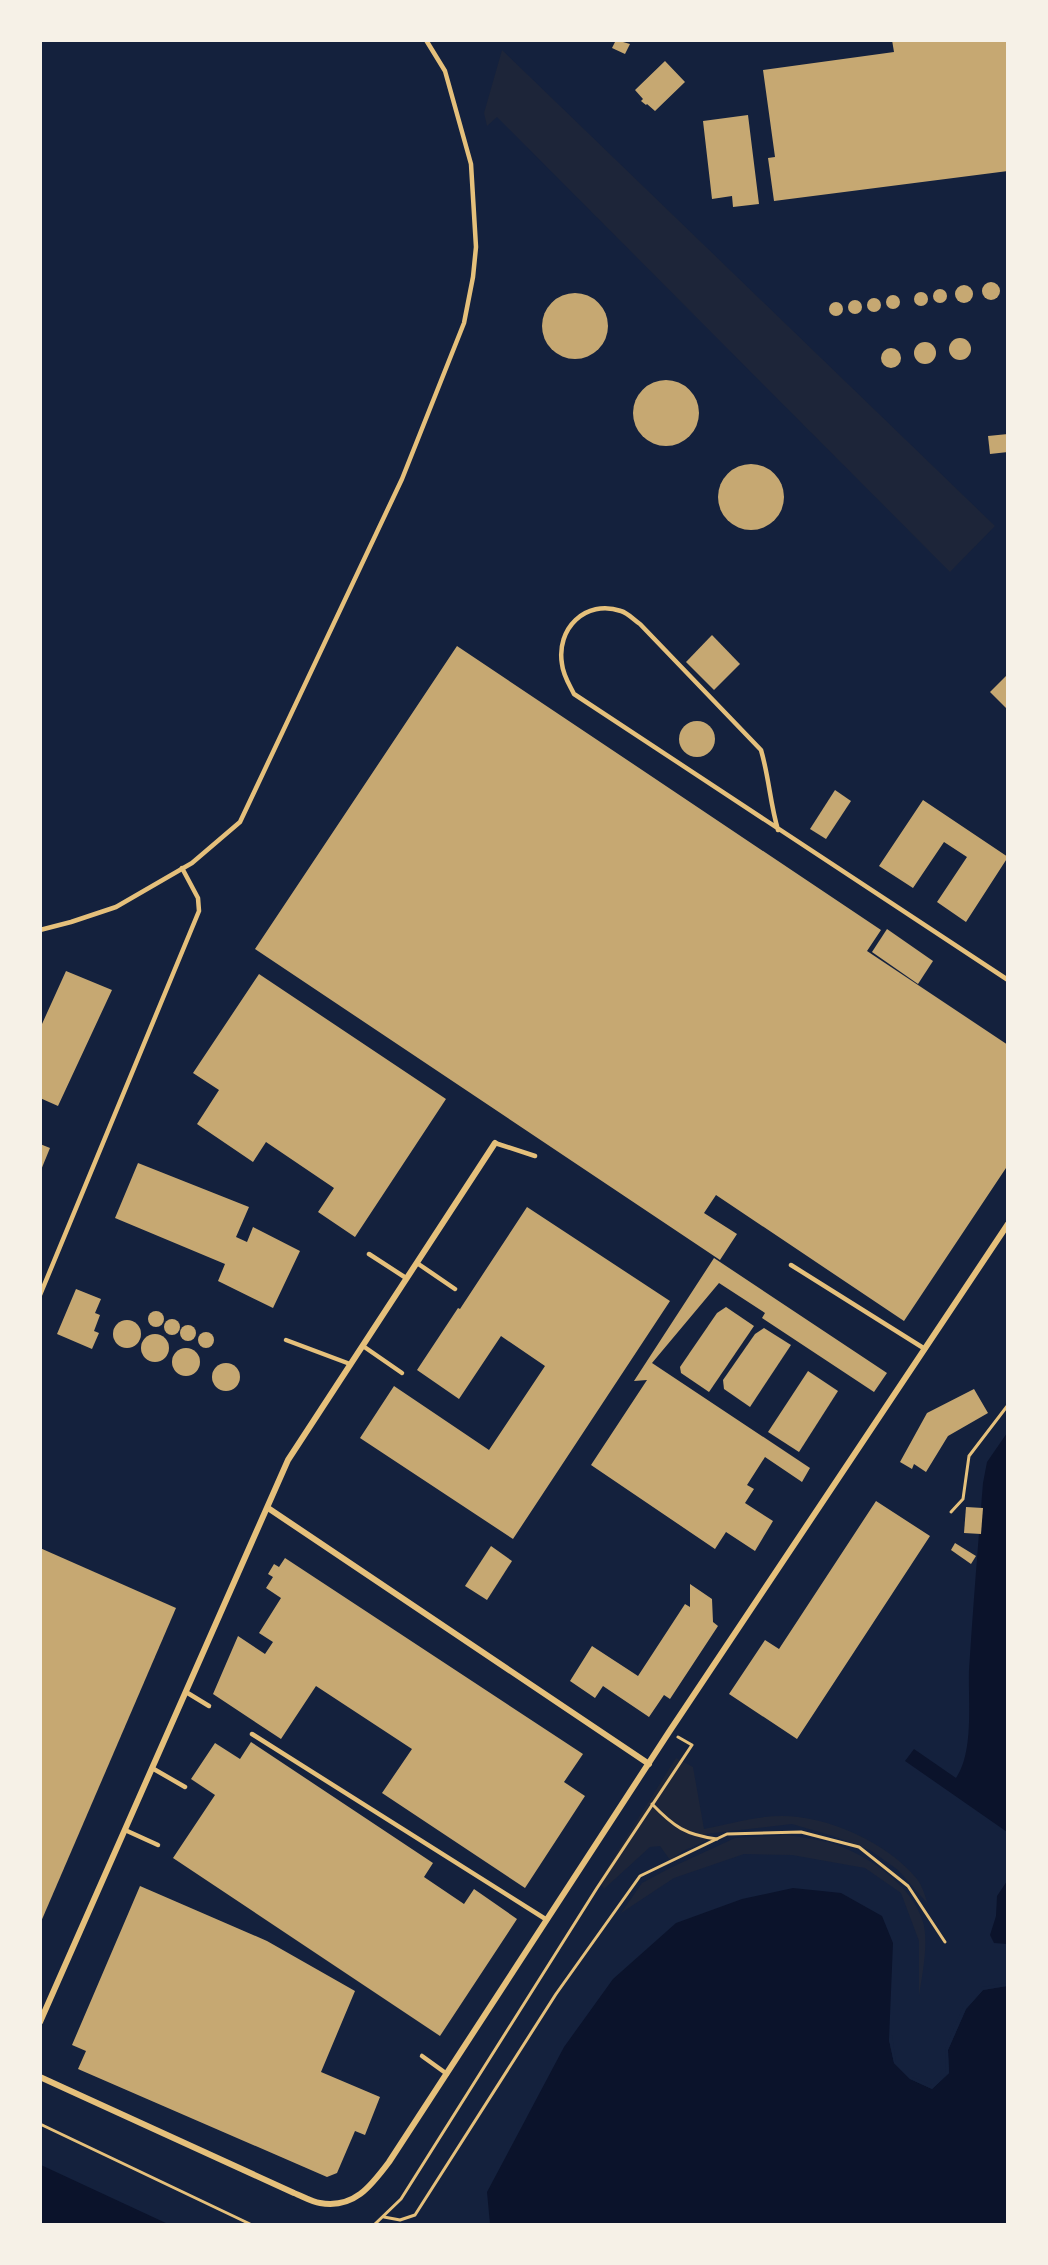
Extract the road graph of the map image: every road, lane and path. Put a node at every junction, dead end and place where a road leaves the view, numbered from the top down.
1 (426, 40) edge
2 (778, 830) junction
3 (182, 868) junction
4 (40, 930) edge
5 (1008, 980) edge
6 (495, 1143) joint
7 (535, 1156) dead end
8 (1008, 1224) edge
9 (369, 1254) dead end
10 (417, 1263) junction
11 (791, 1265) dead end
12 (406, 1278) junction
13 (455, 1289) dead end
14 (40, 1295) edge
15 (286, 1340) dead end
16 (363, 1346) junction
17 (925, 1349) junction
18 (350, 1364) junction
19 (402, 1373) dead end
20 (1008, 1405) edge
21 (268, 1508) junction
22 (951, 1512) dead end
23 (186, 1692) junction
24 (208, 1706) dead end
25 (669, 1732) junction
26 (252, 1734) dead end
27 (649, 1764) junction
28 (152, 1768) junction
29 (185, 1787) dead end
30 (652, 1804) junction
31 (125, 1830) junction
32 (718, 1839) junction
33 (158, 1845) dead end
34 (547, 1920) junction
35 (945, 1941) dead end
36 (40, 2022) edge
37 (422, 2056) dead end
38 (447, 2074) junction
39 (40, 2077) edge
40 (40, 2124) edge
41 (384, 2217) junction
42 (250, 2224) edge
43 (375, 2224) edge

1 - 3 lane
2 - 2 lane
2 - 5 lane
3 - 4 lane
3 - 14 lane
6 - 7 lane
6 - 10 street
8 - 17 street
9 - 12 lane
10 - 12 street
10 - 13 lane
11 - 17 lane
12 - 16 street
15 - 18 lane
16 - 18 street
16 - 19 lane
17 - 25 street
18 - 21 street
20 - 22 path
21 - 23 street
21 - 27 street
23 - 24 lane
23 - 28 street
25 - 27 street
25 - 30 path
26 - 34 lane
27 - 34 street
28 - 29 lane
28 - 31 street
30 - 32 path
30 - 41 path
31 - 33 lane
31 - 36 street
32 - 35 path
32 - 41 path
34 - 38 street
37 - 38 lane
38 - 39 street
40 - 42 path
41 - 43 path

